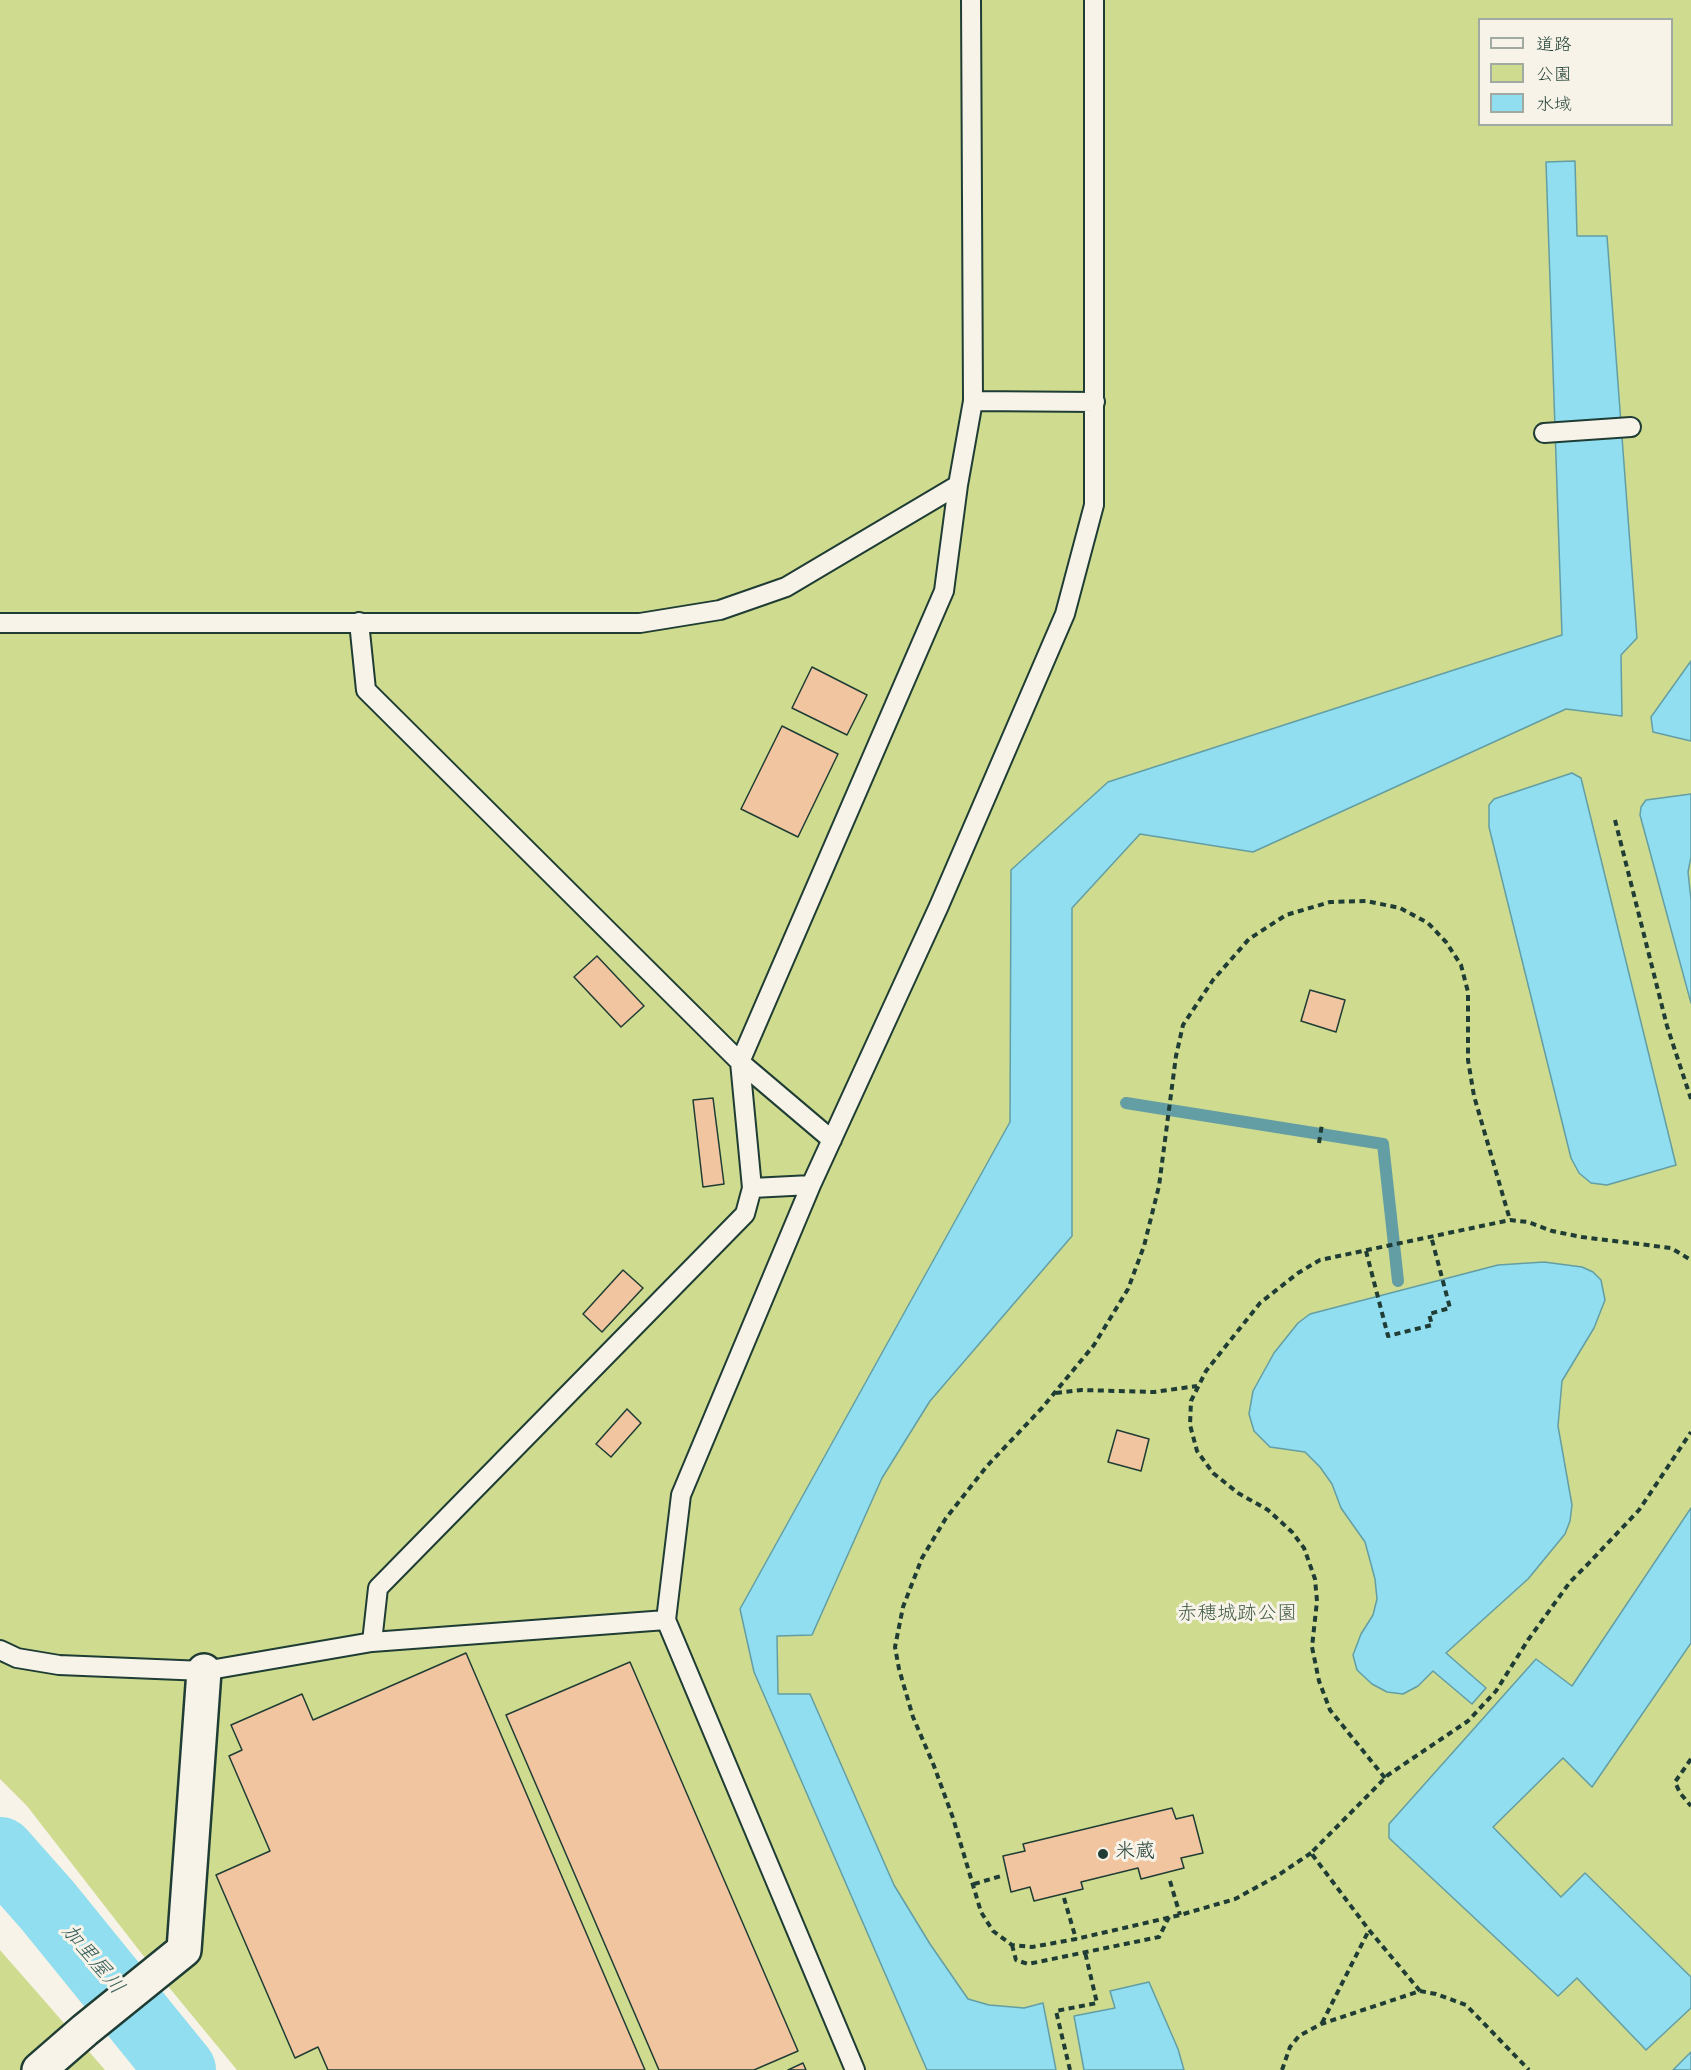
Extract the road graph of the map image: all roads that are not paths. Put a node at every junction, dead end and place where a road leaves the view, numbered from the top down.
1 (971, 0) edge
2 (1094, 0) edge
3 (973, 401) junction
4 (1095, 402) junction
5 (1631, 428) dead end
6 (1544, 433) dead end
7 (958, 485) junction
8 (359, 622) junction
9 (0, 623) edge
10 (740, 1062) junction
11 (832, 1140) junction
12 (811, 1185) junction
13 (752, 1188) junction
14 (666, 1620) junction
15 (372, 1642) junction
16 (0, 1650) edge
17 (204, 1671) junction
18 (39, 2070) edge
19 (855, 2070) edge

1 - 3 lane
2 - 4 lane
3 - 4 lane
3 - 7 lane
4 - 11 lane
5 - 6 lane
7 - 8 lane
7 - 10 lane
8 - 9 lane
8 - 10 lane
10 - 11 lane
10 - 13 lane
11 - 12 lane
12 - 13 lane
12 - 14 lane
13 - 15 lane
14 - 15 lane
14 - 19 lane
15 - 17 lane
16 - 17 lane
17 - 18 street

